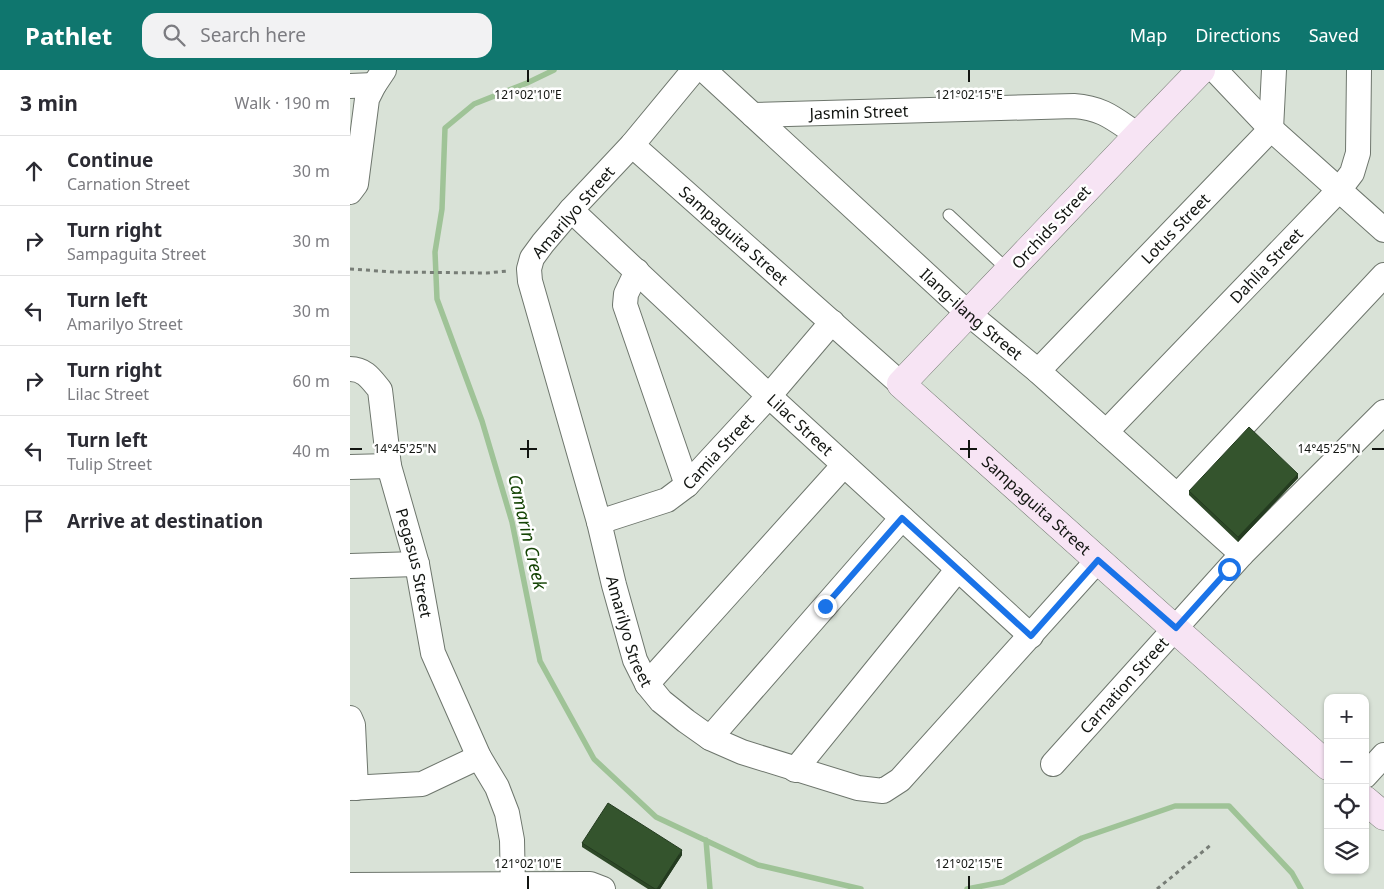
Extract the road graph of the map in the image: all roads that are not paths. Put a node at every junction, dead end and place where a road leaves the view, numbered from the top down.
1 (694, 70) edge
2 (704, 70) edge
3 (1201, 70) edge
4 (1216, 70) edge
5 (1274, 70) edge
6 (1359, 70) edge
7 (379, 77) edge
8 (350, 86) edge
9 (753, 115) junction
10 (1271, 128) junction
11 (1138, 135) junction
12 (632, 146) junction
13 (1338, 190) junction
14 (350, 192) edge
15 (571, 210) junction
16 (949, 216) dead end
17 (1384, 230) edge
18 (1009, 270) junction
19 (637, 271) junction
20 (1384, 275) edge
21 (969, 314) junction
22 (832, 322) junction
23 (354, 369) edge
24 (1038, 370) junction
25 (901, 384) junction
26 (769, 396) junction
27 (1384, 412) edge
28 (1106, 432) junction
29 (844, 465) junction
30 (389, 466) junction
31 (350, 467) edge
32 (688, 484) junction
33 (1178, 495) junction
34 (902, 518) junction
35 (599, 522) junction
36 (1242, 554) junction
37 (1098, 560) junction
38 (417, 564) junction
39 (350, 566) edge
40 (958, 569) junction
41 (1176, 628) junction
42 (1031, 636) junction
43 (647, 684) junction
44 (350, 718) edge
45 (710, 738) junction
46 (1384, 755) edge
47 (479, 757) junction
48 (1324, 762) edge
49 (1053, 764) dead end
50 (795, 770) junction
51 (1369, 772) edge
52 (353, 788) edge
53 (1369, 803) edge
54 (1384, 816) edge
55 (350, 885) edge
56 (513, 886) edge
57 (437, 887) edge
58 (603, 889) edge

1 - 12 street, Amarilyo Street
2 - 9 street, Ilang-ilang Street
3 - 11 street, Orchids Street
4 - 10 street
5 - 10 street
6 - 13 street, Dahlia Street
7 - 8 street
7 - 14 street
9 - 11 street, Jasmin Street
9 - 21 street, Ilang-ilang Street
10 - 13 street
10 - 24 street, Lotus Street
11 - 18 street, Orchids Street
12 - 15 street, Amarilyo Street
12 - 22 street, Sampaguita Street
13 - 17 street
13 - 28 street, Dahlia Street
15 - 19 street, Lilac Street
15 - 35 street, Amarilyo Street
16 - 18 lane
18 - 21 street, Orchids Street
19 - 26 street, Lilac Street
19 - 32 street
20 - 33 street
21 - 24 street, Ilang-ilang Street
21 - 25 street, Orchids Street
22 - 25 street, Sampaguita Street
22 - 26 street, Camia Street
23 - 30 street, Pegasus Street
24 - 28 street, Ilang-ilang Street
25 - 37 street, Sampaguita Street
26 - 29 street, Lilac Street
26 - 32 street, Camia Street
27 - 36 street, Carnation Street
28 - 33 street, Ilang-ilang Street
29 - 34 street, Lilac Street
29 - 43 street
30 - 31 street
30 - 38 street, Pegasus Street
32 - 35 street, Camia Street
33 - 36 street, Ilang-ilang Street
34 - 40 street, Lilac Street
34 - 45 street
35 - 43 street, Amarilyo Street
36 - 41 street, Carnation Street
37 - 41 street, Sampaguita Street
37 - 42 street, Amarilyo Street
38 - 39 street
38 - 47 street, Pegasus Street
40 - 42 street, Lilac Street
40 - 50 street
41 - 48 street, Sampaguita Street
41 - 49 street, Carnation Street
42 - 50 street, Amarilyo Street
43 - 45 street, Amarilyo Street
44 - 52 street
45 - 50 street, Amarilyo Street
46 - 51 street
47 - 52 street
47 - 56 street, Pegasus Street
53 - 54 street
55 - 57 street
56 - 57 street
56 - 58 street

